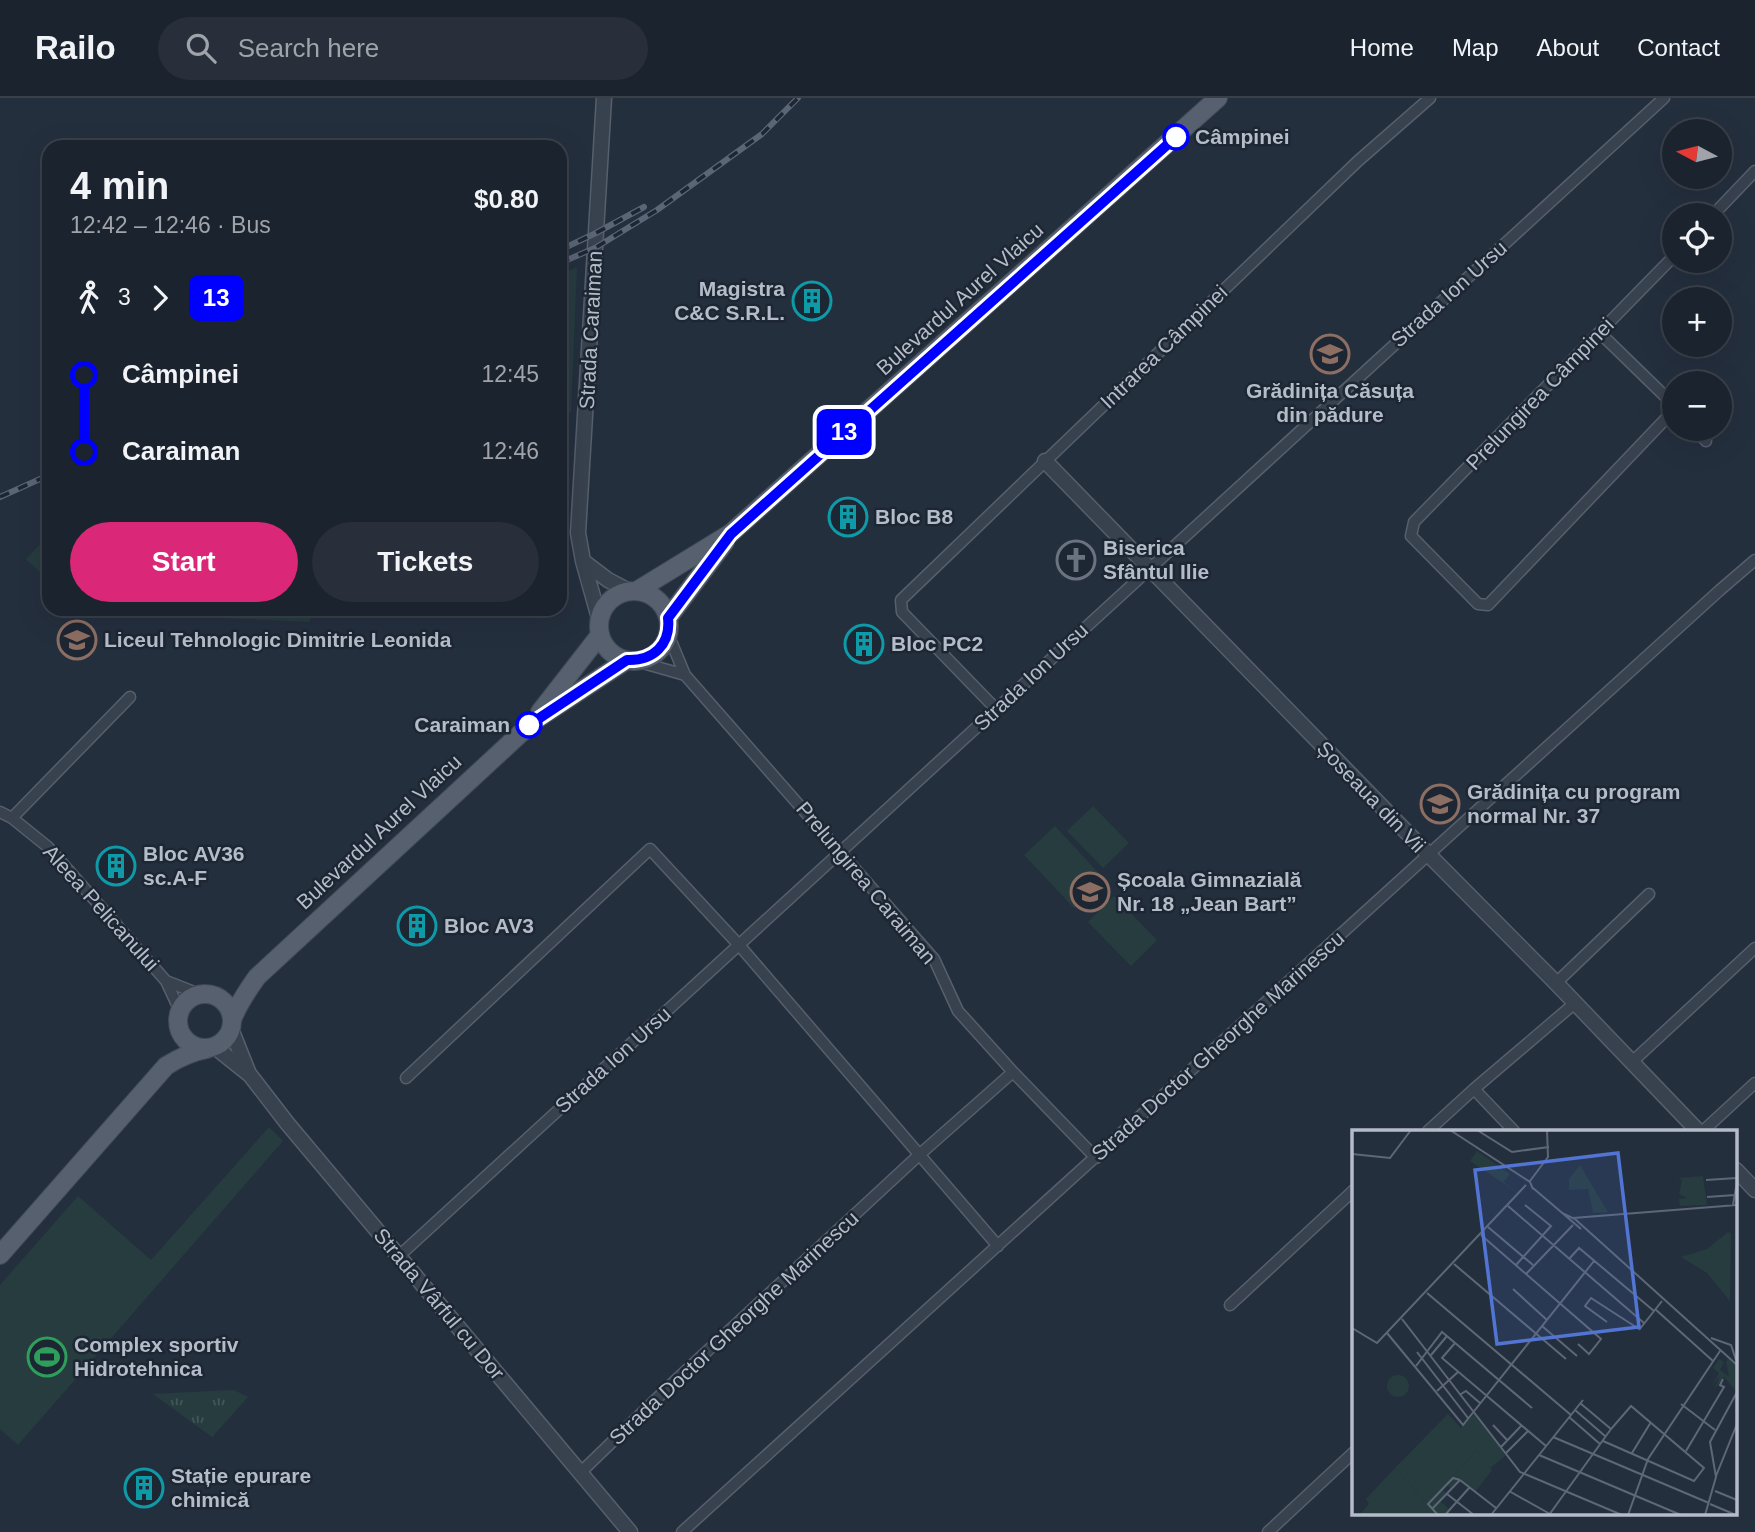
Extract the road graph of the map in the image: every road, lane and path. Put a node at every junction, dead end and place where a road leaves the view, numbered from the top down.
1 (604, 98) edge
2 (1218, 98) edge
3 (1430, 98) edge
4 (1664, 98) edge
5 (1755, 171) edge
6 (1724, 203) edge
7 (1662, 269) edge
8 (1600, 333) junction
9 (1662, 394) edge
10 (1662, 421) edge
11 (1045, 461) junction
12 (731, 534) junction
13 (1755, 560) edge
14 (583, 561) junction
15 (1149, 569) junction
16 (633, 591) junction
17 (600, 626) junction
18 (668, 626) junction
19 (632, 661) junction
20 (685, 675) junction
21 (130, 697) dead end
22 (996, 709) junction
23 (534, 720) junction
24 (0, 812) edge
25 (12, 818) junction
26 (841, 852) junction
27 (1428, 854) junction
28 (1649, 894) dead end
29 (739, 945) junction
30 (1755, 948) edge
31 (257, 977) junction
32 (166, 981) junction
33 (1556, 982) junction
34 (205, 994) junction
35 (1575, 1003) junction
36 (179, 1019) junction
37 (232, 1024) junction
38 (211, 1048) junction
39 (1632, 1062) junction
40 (166, 1066) junction
41 (1013, 1072) junction
42 (250, 1075) junction
43 (406, 1078) dead end
44 (1755, 1083) edge
45 (1474, 1089) junction
46 (1429, 1130) edge
47 (1513, 1130) edge
48 (1699, 1130) edge
49 (1701, 1130) edge
50 (919, 1155) junction
51 (1096, 1157) junction
52 (1738, 1172) edge
53 (1755, 1190) edge
54 (1352, 1192) edge
55 (998, 1246) junction
56 (0, 1255) edge
57 (399, 1256) junction
58 (1230, 1305) dead end
59 (1352, 1454) edge
60 (580, 1473) junction
61 (630, 1532) edge
62 (682, 1532) edge
63 (1268, 1532) edge

1 - 14 street, Strada Caraiman
2 - 12 main road, Bulevardul Aurel Vlaicu
3 - 11 street, Intrarea Câmpinei
4 - 15 street, Strada Ion Ursu
5 - 6 street
7 - 8 street, Prelungirea Câmpinei
8 - 9 street
8 - 10 street, Prelungirea Câmpinei
11 - 15 street, Șoseaua din Vii
11 - 22 street, Intrarea Câmpinei
12 - 16 main road, Bulevardul Aurel Vlaicu
12 - 18 main road, Bulevardul Aurel Vlaicu
13 - 27 street, Strada Doctor Gheorghe Marinescu
14 - 16 street
14 - 17 street, Strada Caraiman
15 - 22 street, Strada Ion Ursu
15 - 27 street, Șoseaua din Vii
16 - 17 main road
16 - 18 main road
17 - 19 main road
17 - 23 main road, Bulevardul Aurel Vlaicu
18 - 19 main road
18 - 20 street, Prelungirea Caraiman
19 - 20 street
19 - 23 main road, Bulevardul Aurel Vlaicu
20 - 26 street, Prelungirea Caraiman
21 - 25 street
22 - 26 street, Strada Ion Ursu
23 - 31 main road, Bulevardul Aurel Vlaicu
24 - 25 street, Aleea Pelicanului
25 - 32 street, Aleea Pelicanului
26 - 29 street, Strada Ion Ursu
26 - 41 street, Prelungirea Caraiman
27 - 33 street, Șoseaua din Vii
27 - 51 street, Strada Doctor Gheorghe Marinescu
28 - 33 street
29 - 43 street
29 - 50 street
29 - 57 street, Strada Ion Ursu
30 - 39 street
31 - 34 main road, Bulevardul Aurel Vlaicu
31 - 37 main road, Bulevardul Aurel Vlaicu
32 - 34 street, Aleea Pelicanului
32 - 36 street, Aleea Pelicanului
33 - 35 street, Șoseaua din Vii
34 - 36 main road
34 - 37 main road
35 - 39 street, Șoseaua din Vii
35 - 45 street
36 - 38 main road
36 - 40 main road
37 - 38 main road
37 - 42 street, Strada Vârful cu Dor
38 - 40 main road
38 - 42 street, Strada Vârful cu Dor
39 - 48 street, Șoseaua din Vii
40 - 56 main road
41 - 50 street, Strada Doctor Gheorghe Marinescu
41 - 51 street, Prelungirea Caraiman
42 - 57 street, Strada Vârful cu Dor
44 - 49 street
45 - 46 street
45 - 47 street
50 - 55 street
50 - 60 street, Strada Doctor Gheorghe Marinescu
51 - 55 street, Strada Doctor Gheorghe Marinescu
52 - 53 street
54 - 58 street
55 - 62 street, Strada Doctor Gheorghe Marinescu
57 - 60 street, Strada Vârful cu Dor
59 - 63 street
60 - 61 street, Strada Vârful cu Dor

